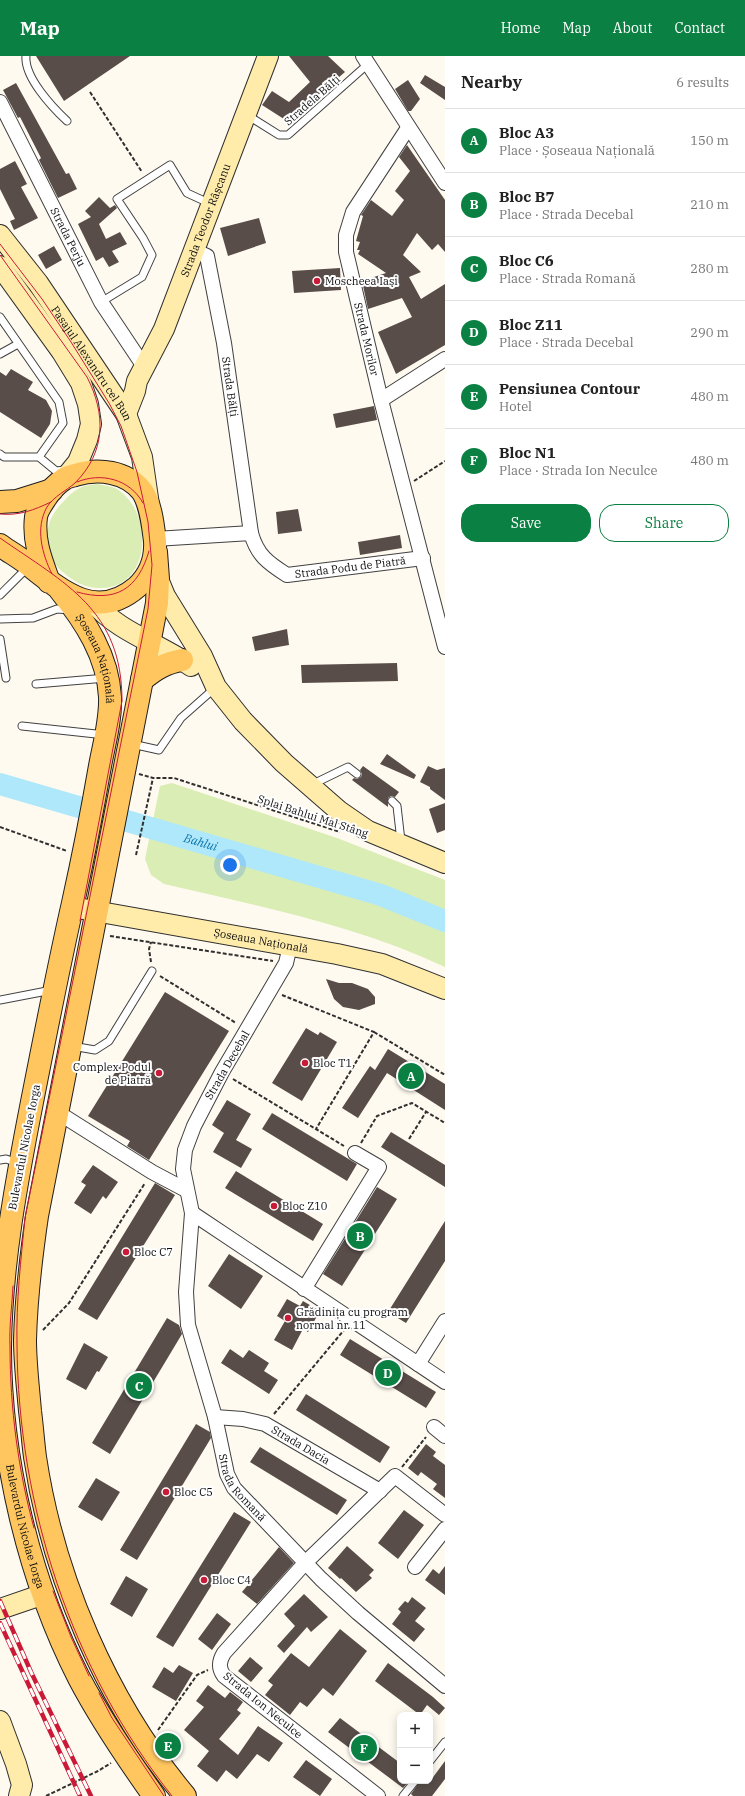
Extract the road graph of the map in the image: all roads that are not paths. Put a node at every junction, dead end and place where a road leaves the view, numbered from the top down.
1 (268, 56) edge
2 (25, 60) edge
3 (366, 60) edge
4 (0, 102) edge
5 (246, 114) junction
6 (67, 121) dead end
7 (408, 128) junction
8 (445, 183) edge
9 (212, 204) junction
10 (0, 235) edge
11 (194, 250) junction
12 (0, 266) edge
13 (101, 302) junction
14 (0, 317) edge
15 (18, 344) junction
16 (0, 354) edge
17 (445, 359) edge
18 (141, 374) junction
19 (100, 376) junction
20 (381, 400) junction
21 (126, 414) junction
22 (39, 456) junction
23 (2, 457) edge
24 (63, 479) junction
25 (0, 502) edge
26 (149, 509) junction
27 (251, 533) junction
28 (0, 546) edge
29 (155, 546) junction
30 (423, 558) junction
31 (30, 566) junction
32 (158, 580) junction
33 (55, 586) junction
34 (0, 595) edge
35 (85, 607) junction
36 (0, 620) edge
37 (0, 639) edge
38 (149, 643) junction
39 (445, 647) edge
40 (182, 660) junction
41 (6, 678) dead end
42 (108, 678) junction
43 (142, 680) junction
44 (36, 684) dead end
45 (214, 684) junction
46 (22, 726) dead end
47 (104, 747) junction
48 (131, 760) junction
49 (357, 774) dead end
50 (309, 786) junction
51 (392, 801) dead end
52 (405, 847) junction
53 (445, 850) edge
54 (79, 853) joint
55 (445, 863) edge
56 (72, 907) junction
57 (97, 912) junction
58 (288, 955) junction
59 (152, 971) road end
60 (445, 989) edge
61 (54, 990) junction
62 (0, 1000) edge
63 (70, 1046) junction
64 (56, 1116) junction
65 (355, 1152) road end
66 (10, 1162) edge
67 (186, 1190) junction
68 (192, 1213) junction
69 (304, 1289) junction
70 (445, 1321) edge
71 (418, 1364) junction
72 (445, 1382) edge
73 (215, 1418) junction
74 (380, 1491) junction
75 (445, 1515) edge
76 (445, 1529) edge
77 (305, 1563) junction
78 (415, 1567) dead end
79 (44, 1594) junction
80 (0, 1609) edge
81 (445, 1686) edge
82 (0, 1721) edge
83 (445, 1742) edge
84 (433, 1757) edge
85 (413, 1784) edge
86 (19, 1796) edge
87 (154, 1796) edge
88 (185, 1796) edge
89 (378, 1796) edge
90 (403, 1796) edge

1 - 5 main road, Strada Teodor Râșcanu
2 - 6 lane
3 - 5 lane, Stradela Bălți
3 - 7 street
4 - 13 street, Strada Perju
5 - 9 main road, Strada Teodor Râșcanu
7 - 8 street
7 - 20 street, Strada Morilor
9 - 11 main road, Strada Teodor Râșcanu
9 - 13 lane
10 - 19 main road, Pasajul Alexandru cel Bun
11 - 18 main road, Strada Teodor Râșcanu
11 - 27 street, Strada Bălți
12 - 24 main road, Pasajul Alexandru cel Bun
13 - 18 street, Strada Perju
14 - 15 lane
15 - 16 lane
15 - 22 lane
17 - 20 street
18 - 19 main road
18 - 21 main road, Strada Teodor Râșcanu
19 - 21 main road, Pasajul Alexandru cel Bun
20 - 30 street, Strada Morilor
21 - 26 main road, Pasajul Alexandru cel Bun
22 - 23 lane
22 - 24 lane
24 - 25 main road
24 - 26 main road
24 - 33 main road
26 - 29 main road
27 - 29 street
27 - 30 street, Strada Podu de Piatră
28 - 31 main road
29 - 32 main road
29 - 35 main road
30 - 39 street, Strada Morilor
31 - 33 main road
31 - 34 lane
32 - 38 main road
32 - 45 main road
33 - 35 main road, Șoseaua Națională
35 - 36 lane
35 - 38 main road
35 - 42 main road, Șoseaua Națională
37 - 41 lane
38 - 40 main road
38 - 43 main road
40 - 43 main road
40 - 45 main road
42 - 44 lane
42 - 47 main road, Șoseaua Națională
43 - 48 main road
45 - 48 lane
45 - 50 main road
46 - 47 lane
47 - 54 main road, Șoseaua Națională
48 - 57 main road, Bulevardul Nicolae Iorga
49 - 50 lane
50 - 52 main road
51 - 52 lane
52 - 53 main road
52 - 55 main road
54 - 56 main road, Bulevardul Nicolae Iorga
56 - 57 main road, Șoseaua Națională
56 - 61 main road, Bulevardul Nicolae Iorga
57 - 58 main road, Șoseaua Națională
57 - 63 main road, Bulevardul Nicolae Iorga
58 - 60 main road, Șoseaua Națională
58 - 67 street, Strada Decebal
59 - 63 lane
61 - 62 lane
61 - 66 main road, Bulevardul Nicolae Iorga
63 - 64 main road, Bulevardul Nicolae Iorga
64 - 67 street
64 - 88 main road, Bulevardul Nicolae Iorga
65 - 69 street
66 - 79 main road, Bulevardul Nicolae Iorga
67 - 68 street, Strada Decebal
68 - 69 street
68 - 73 street, Strada Romană
69 - 71 street
70 - 71 street
71 - 72 street
73 - 74 street, Strada Dacia
73 - 77 street, Strada Romană
74 - 75 street
74 - 77 street
76 - 78 street
77 - 81 street, Strada Romană
77 - 89 street, Strada Ion Neculce
79 - 80 main road
79 - 87 main road, Bulevardul Nicolae Iorga
82 - 86 main road
83 - 84 lane
85 - 90 lane

